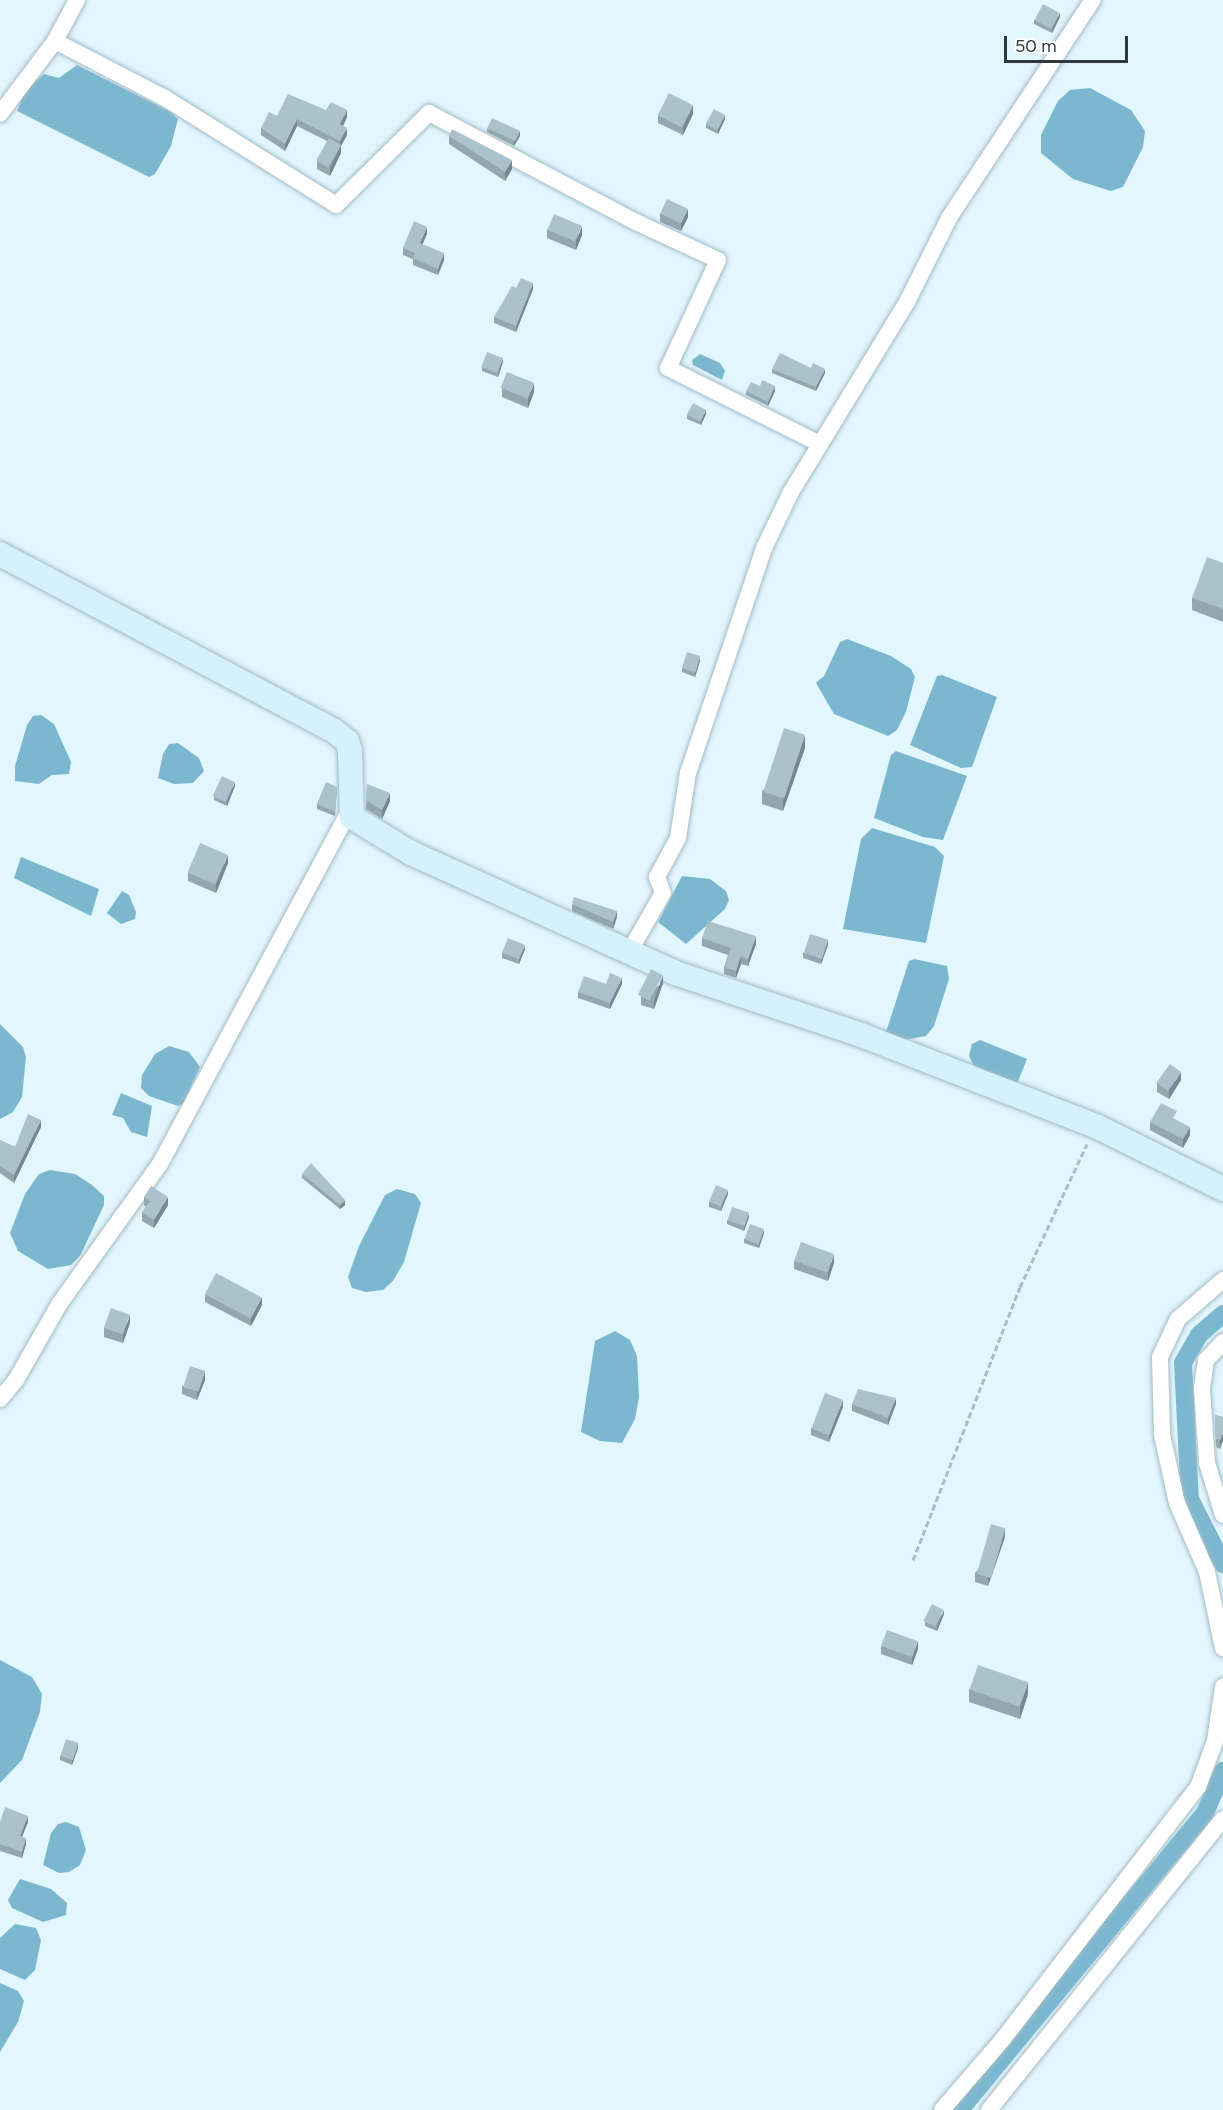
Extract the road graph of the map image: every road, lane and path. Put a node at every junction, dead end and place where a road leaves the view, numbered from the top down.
1 (77, 0) edge
2 (1093, 0) edge
3 (56, 41) junction
4 (0, 114) edge
5 (820, 444) junction
6 (0, 554) edge
7 (350, 810) junction
8 (628, 954) junction
9 (1096, 1126) junction
10 (1223, 1189) edge
11 (1223, 1280) edge
12 (1223, 1342) edge
13 (0, 1399) edge
14 (1223, 1515) edge
15 (912, 1560) dead end
16 (1223, 1648) edge
17 (1223, 1686) edge
18 (1223, 1820) edge
19 (942, 2110) edge
20 (989, 2110) edge

1 - 3 street
2 - 5 street
3 - 4 street
3 - 5 street
5 - 8 street
6 - 7 main road
7 - 8 main road
7 - 13 street
8 - 9 main road
9 - 10 main road
9 - 15 path
11 - 16 street
12 - 14 street
17 - 19 street
18 - 20 street

